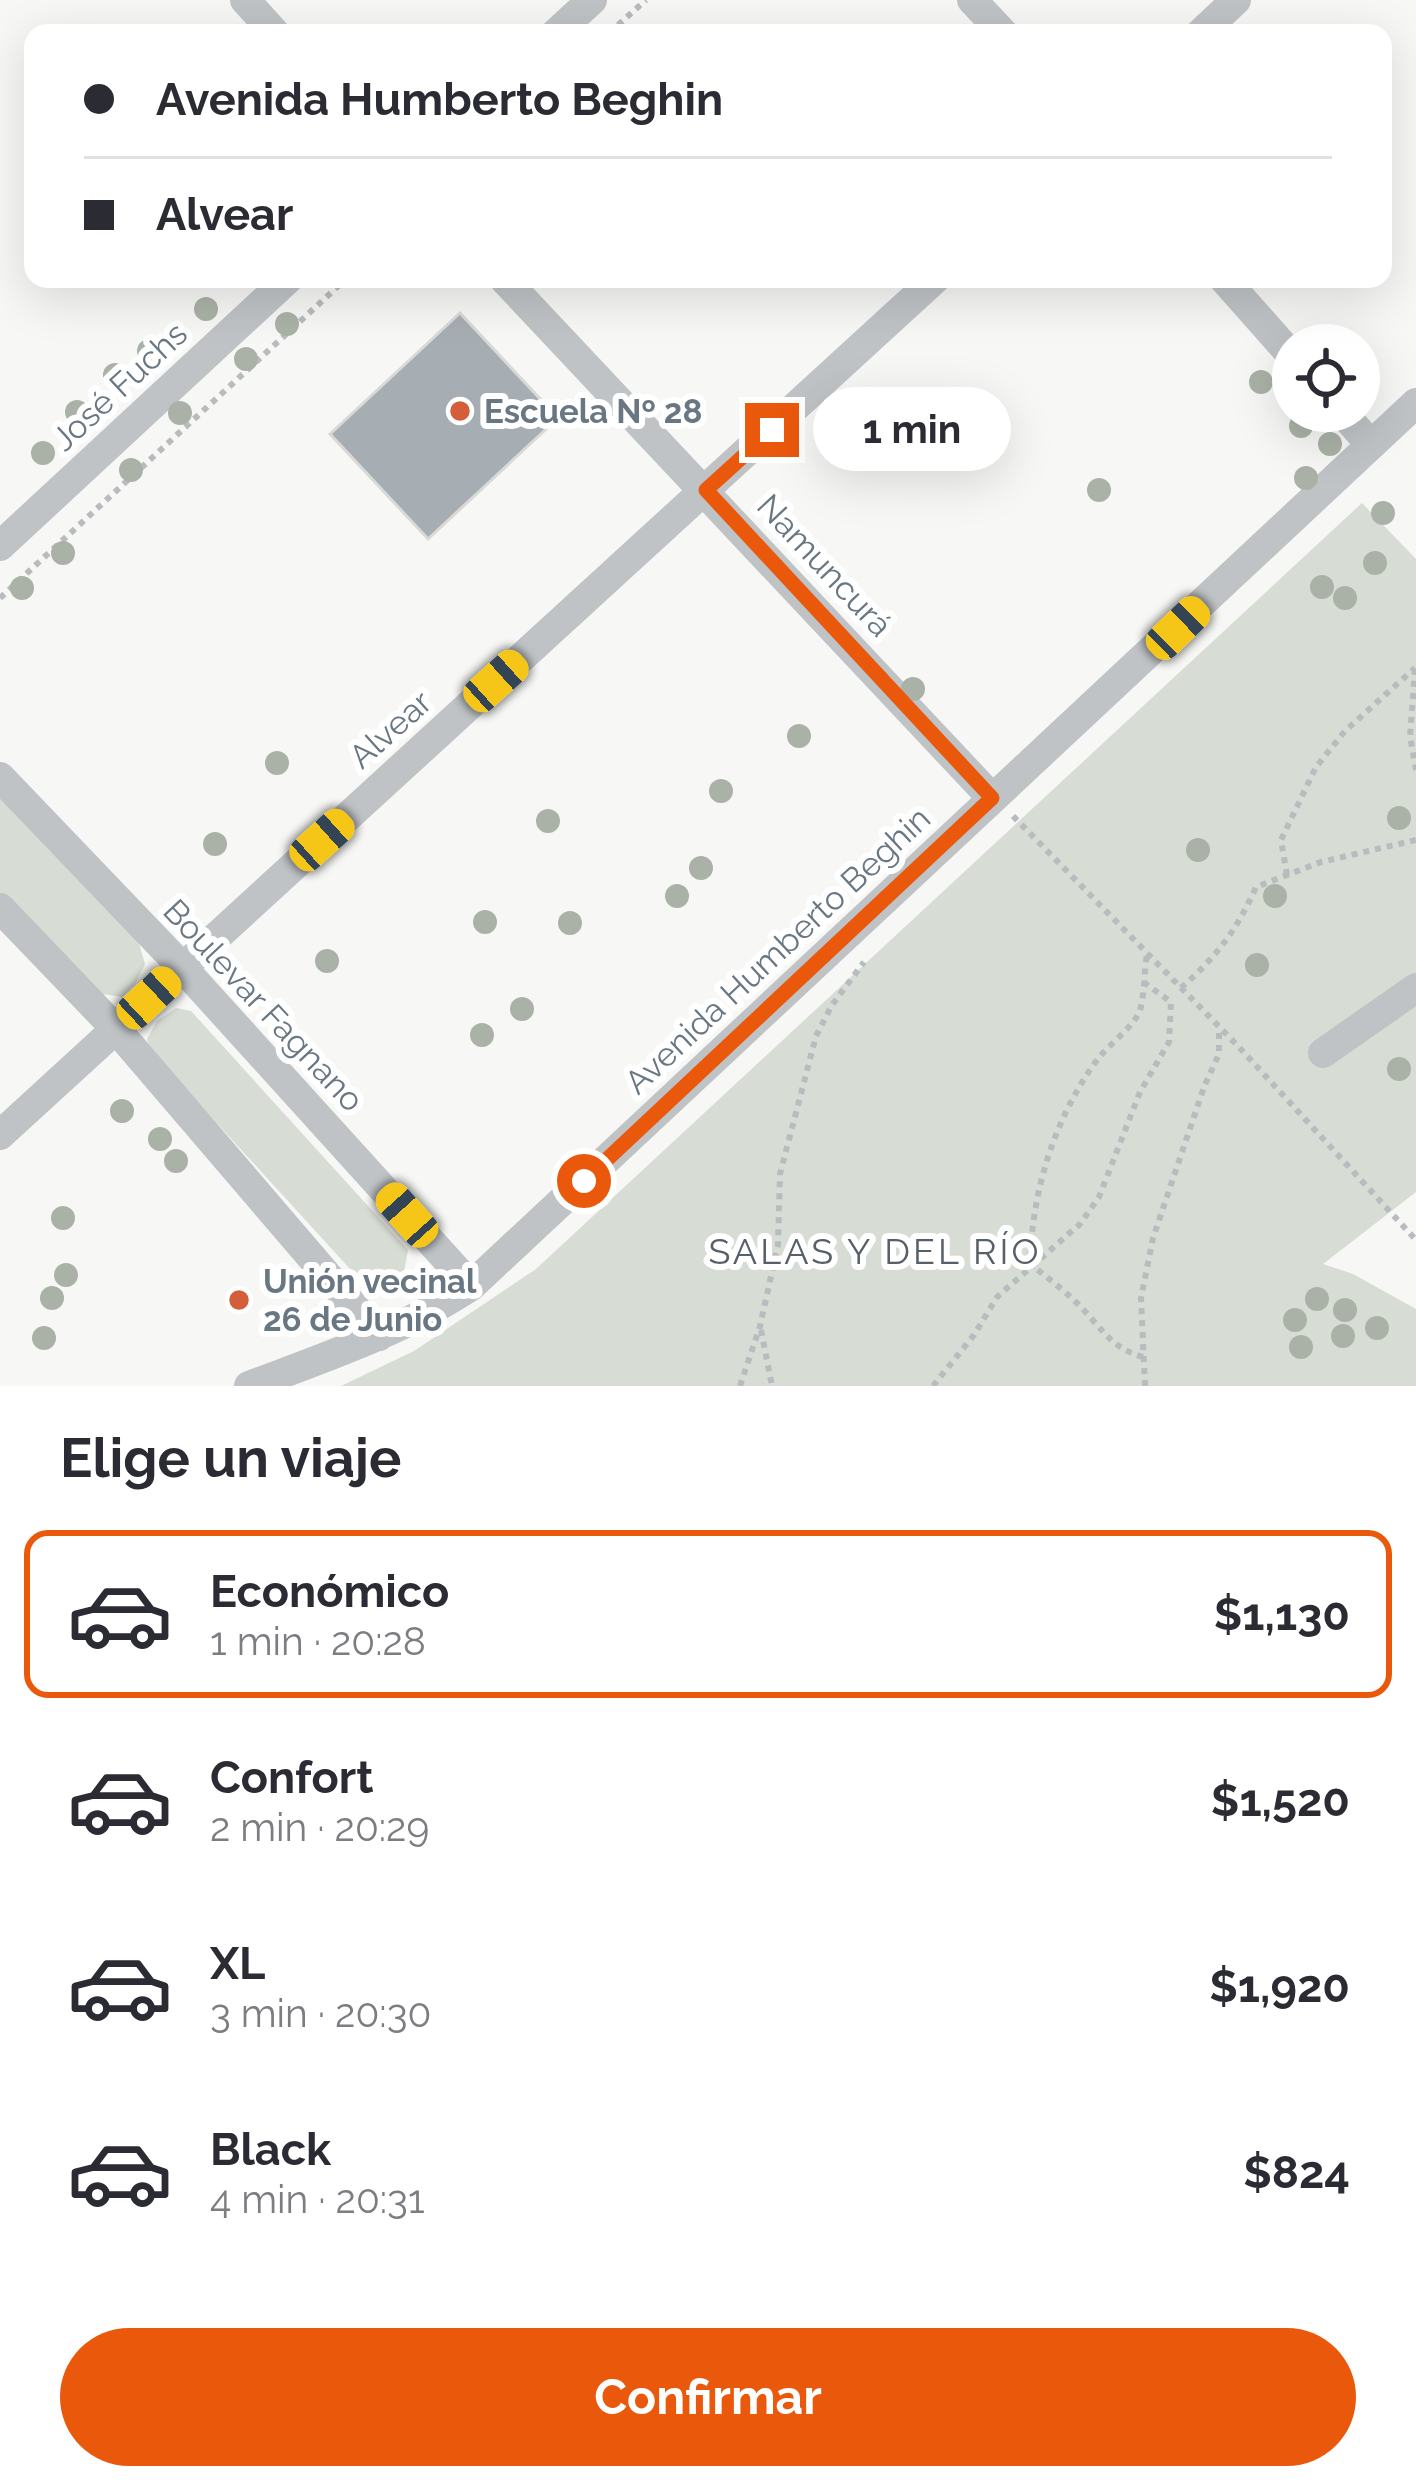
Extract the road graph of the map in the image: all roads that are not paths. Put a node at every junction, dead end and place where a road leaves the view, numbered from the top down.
1 (245, 0) edge
2 (592, 0) edge
3 (972, 0) edge
4 (1236, 0) edge
5 (267, 24) edge
6 (566, 24) edge
7 (995, 24) edge
8 (1211, 24) edge
9 (278, 288) edge
10 (513, 288) edge
11 (925, 288) edge
12 (1232, 288) edge
13 (1272, 333) edge
14 (1416, 403) edge
15 (1360, 432) edge
16 (1371, 445) junction
17 (706, 490) junction
18 (0, 546) edge
19 (0, 777) edge
20 (992, 798) junction
21 (0, 908) edge
22 (182, 967) junction
23 (1416, 988) edge
24 (116, 1029) junction
25 (1323, 1053) dead end
26 (0, 1135) edge
27 (471, 1286) junction
28 (379, 1336) junction
29 (249, 1386) edge

1 - 5 street
2 - 6 street
3 - 7 street
4 - 8 street
9 - 18 street, José Fuchs
10 - 17 street, Namuncurá
11 - 17 street, Alvear
12 - 13 street
14 - 16 street, Avenida Humberto Beghin
15 - 16 street
16 - 20 street, Avenida Humberto Beghin
17 - 20 street, Namuncurá
17 - 22 street, Alvear
19 - 22 street, Boulevar Fagnano
20 - 27 street, Avenida Humberto Beghin
21 - 24 street
22 - 24 street, Alvear
22 - 27 street, Boulevar Fagnano
23 - 25 street
24 - 26 street, Alvear
24 - 28 street
27 - 28 street, Avenida Humberto Beghin
28 - 29 street, Avenida Humberto Beghin

